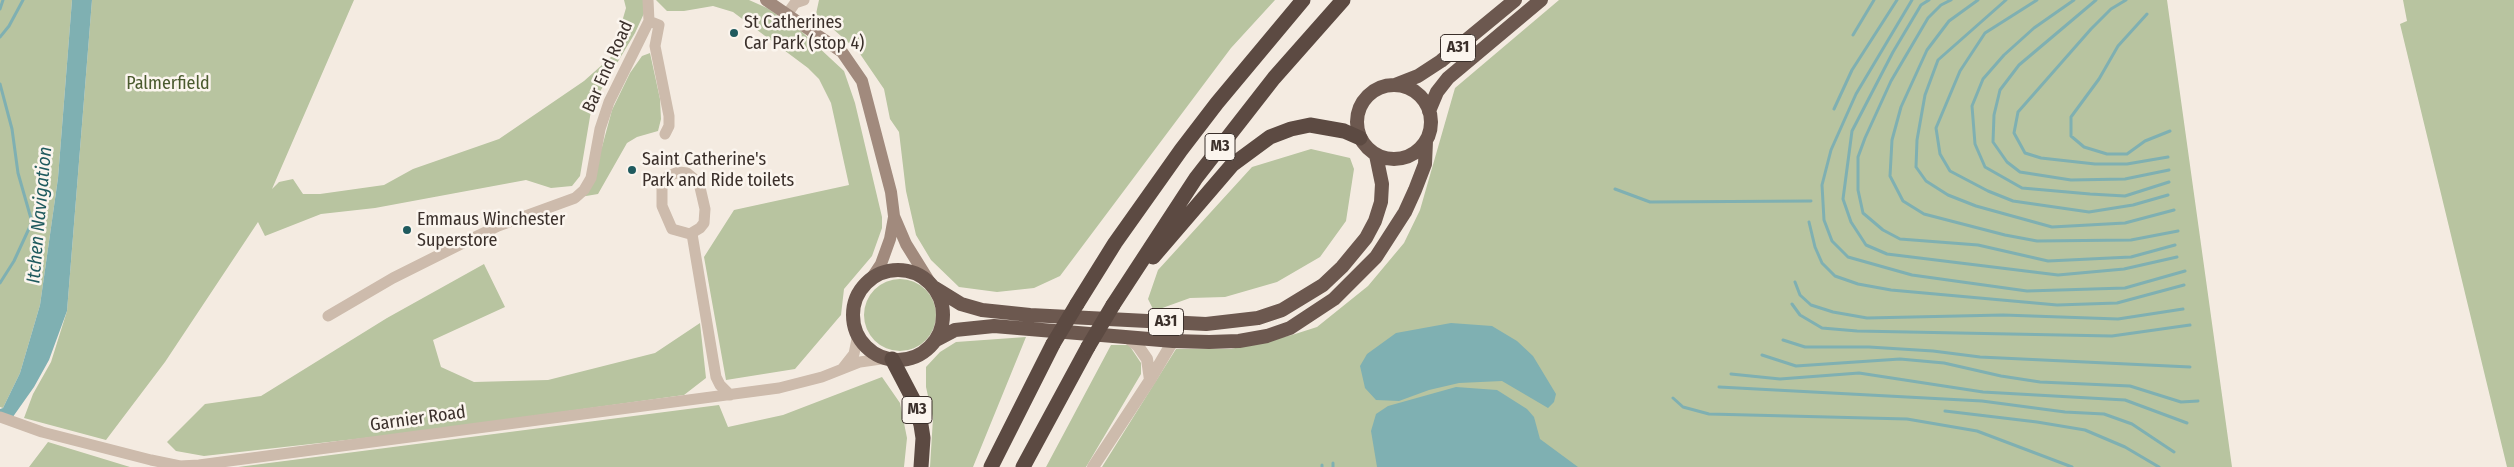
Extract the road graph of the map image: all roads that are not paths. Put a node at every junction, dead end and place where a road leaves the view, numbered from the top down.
1 (648, 0) edge
2 (766, 0) edge
3 (804, 0) edge
4 (1303, 0) edge
5 (1343, 0) edge
6 (1515, 0) edge
7 (1540, 0) edge
8 (788, 13) junction
9 (654, 23) junction
10 (1395, 85) junction
11 (1429, 111) junction
12 (665, 134) dead end
13 (1360, 138) junction
14 (1426, 141) junction
15 (1376, 155) junction
16 (894, 216) junction
17 (692, 234) junction
18 (871, 279) junction
19 (932, 285) junction
20 (1112, 305) junction
21 (328, 316) dead end
22 (858, 334) junction
23 (1128, 338) junction
24 (936, 340) junction
25 (1172, 341) junction
26 (890, 359) junction
27 (843, 368) junction
28 (1150, 380) junction
29 (730, 395) junction
30 (5, 419) edge
31 (921, 467) edge
32 (991, 467) edge
33 (1023, 467) edge
34 (1093, 467) edge

1 - 9 street, Bar End Road
2 - 8 main road
3 - 8 street
4 - 32 highway, M3, bridge
5 - 20 highway, M3
6 - 10 highway, A31
7 - 11 highway, A31
8 - 16 main road
9 - 12 street
9 - 21 street, Bar End Road
10 - 11 highway
10 - 13 highway
11 - 14 highway
13 - 15 highway
13 - 20 highway, M3
14 - 15 highway
14 - 25 highway, A31
15 - 19 highway, A31
16 - 18 main road
16 - 19 main road
17 - 17 street
17 - 29 street
18 - 19 highway
18 - 22 highway
19 - 24 highway
20 - 33 highway, M3, bridge
22 - 26 highway
22 - 27 street
23 - 24 highway, A31
23 - 25 highway, A31
23 - 28 street
24 - 26 highway
25 - 28 street
26 - 27 street, Garnier Road
26 - 31 highway, M3
27 - 29 street, Garnier Road
28 - 34 street
29 - 30 street, Garnier Road

